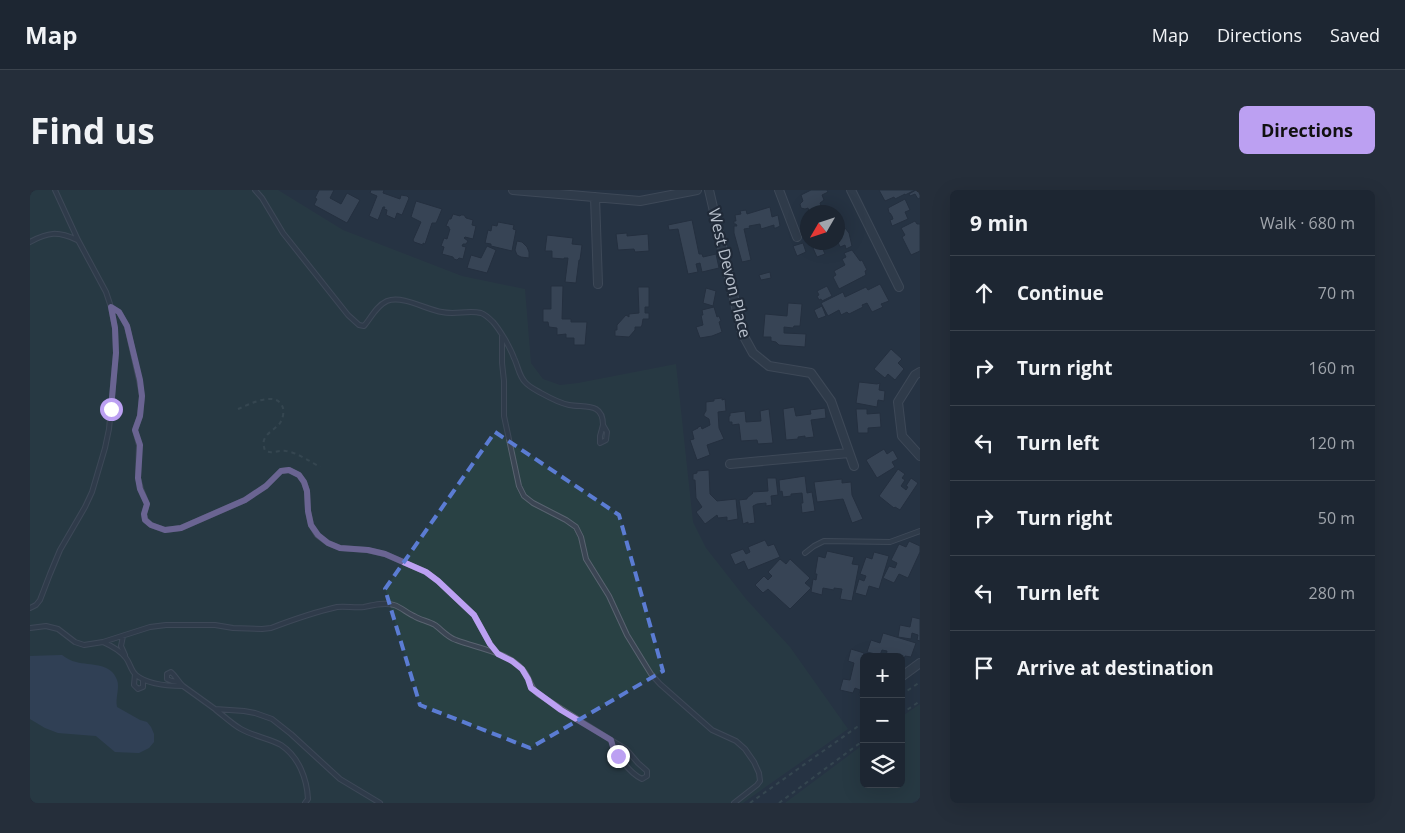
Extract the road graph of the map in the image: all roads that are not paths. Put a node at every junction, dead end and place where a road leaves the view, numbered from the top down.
1 (55, 190) edge
2 (255, 190) edge
3 (513, 190) edge
4 (697, 190) edge
5 (709, 190) edge
6 (779, 190) edge
7 (851, 190) edge
8 (596, 197) junction
9 (797, 237) dead end
10 (78, 240) junction
11 (30, 242) edge
12 (598, 284) dead end
13 (899, 287) dead end
14 (111, 307) junction
15 (502, 336) junction
16 (920, 372) edge
17 (603, 424) dead end
18 (849, 452) junction
19 (920, 456) edge
20 (730, 464) dead end
21 (854, 466) dead end
22 (920, 531) edge
23 (805, 553) dead end
24 (30, 608) edge
25 (30, 628) edge
26 (123, 636) junction
27 (103, 642) junction
28 (498, 654) junction
29 (126, 658) junction
30 (920, 664) edge
31 (134, 674) junction
32 (905, 674) edge
33 (143, 680) junction
34 (178, 682) dead end
35 (183, 686) junction
36 (215, 710) junction
37 (611, 740) junction
38 (305, 803) edge
39 (380, 803) edge
40 (734, 803) edge

1 - 10 lane
2 - 15 lane
3 - 8 street
4 - 8 street
5 - 18 street, West Devon Place
6 - 9 street
7 - 13 street
8 - 12 street
10 - 11 lane
10 - 14 lane
14 - 24 lane
14 - 28 lane
15 - 17 lane
15 - 40 lane
16 - 19 street
18 - 20 street
18 - 21 street, West Devon Place
22 - 23 lane
25 - 27 lane
26 - 27 lane
26 - 28 lane
26 - 29 lane
27 - 29 lane
28 - 37 lane
29 - 31 lane
30 - 32 street
31 - 33 lane
31 - 33 lane
33 - 35 lane
34 - 35 lane
35 - 36 lane
36 - 38 lane
36 - 39 lane
37 - 37 lane

